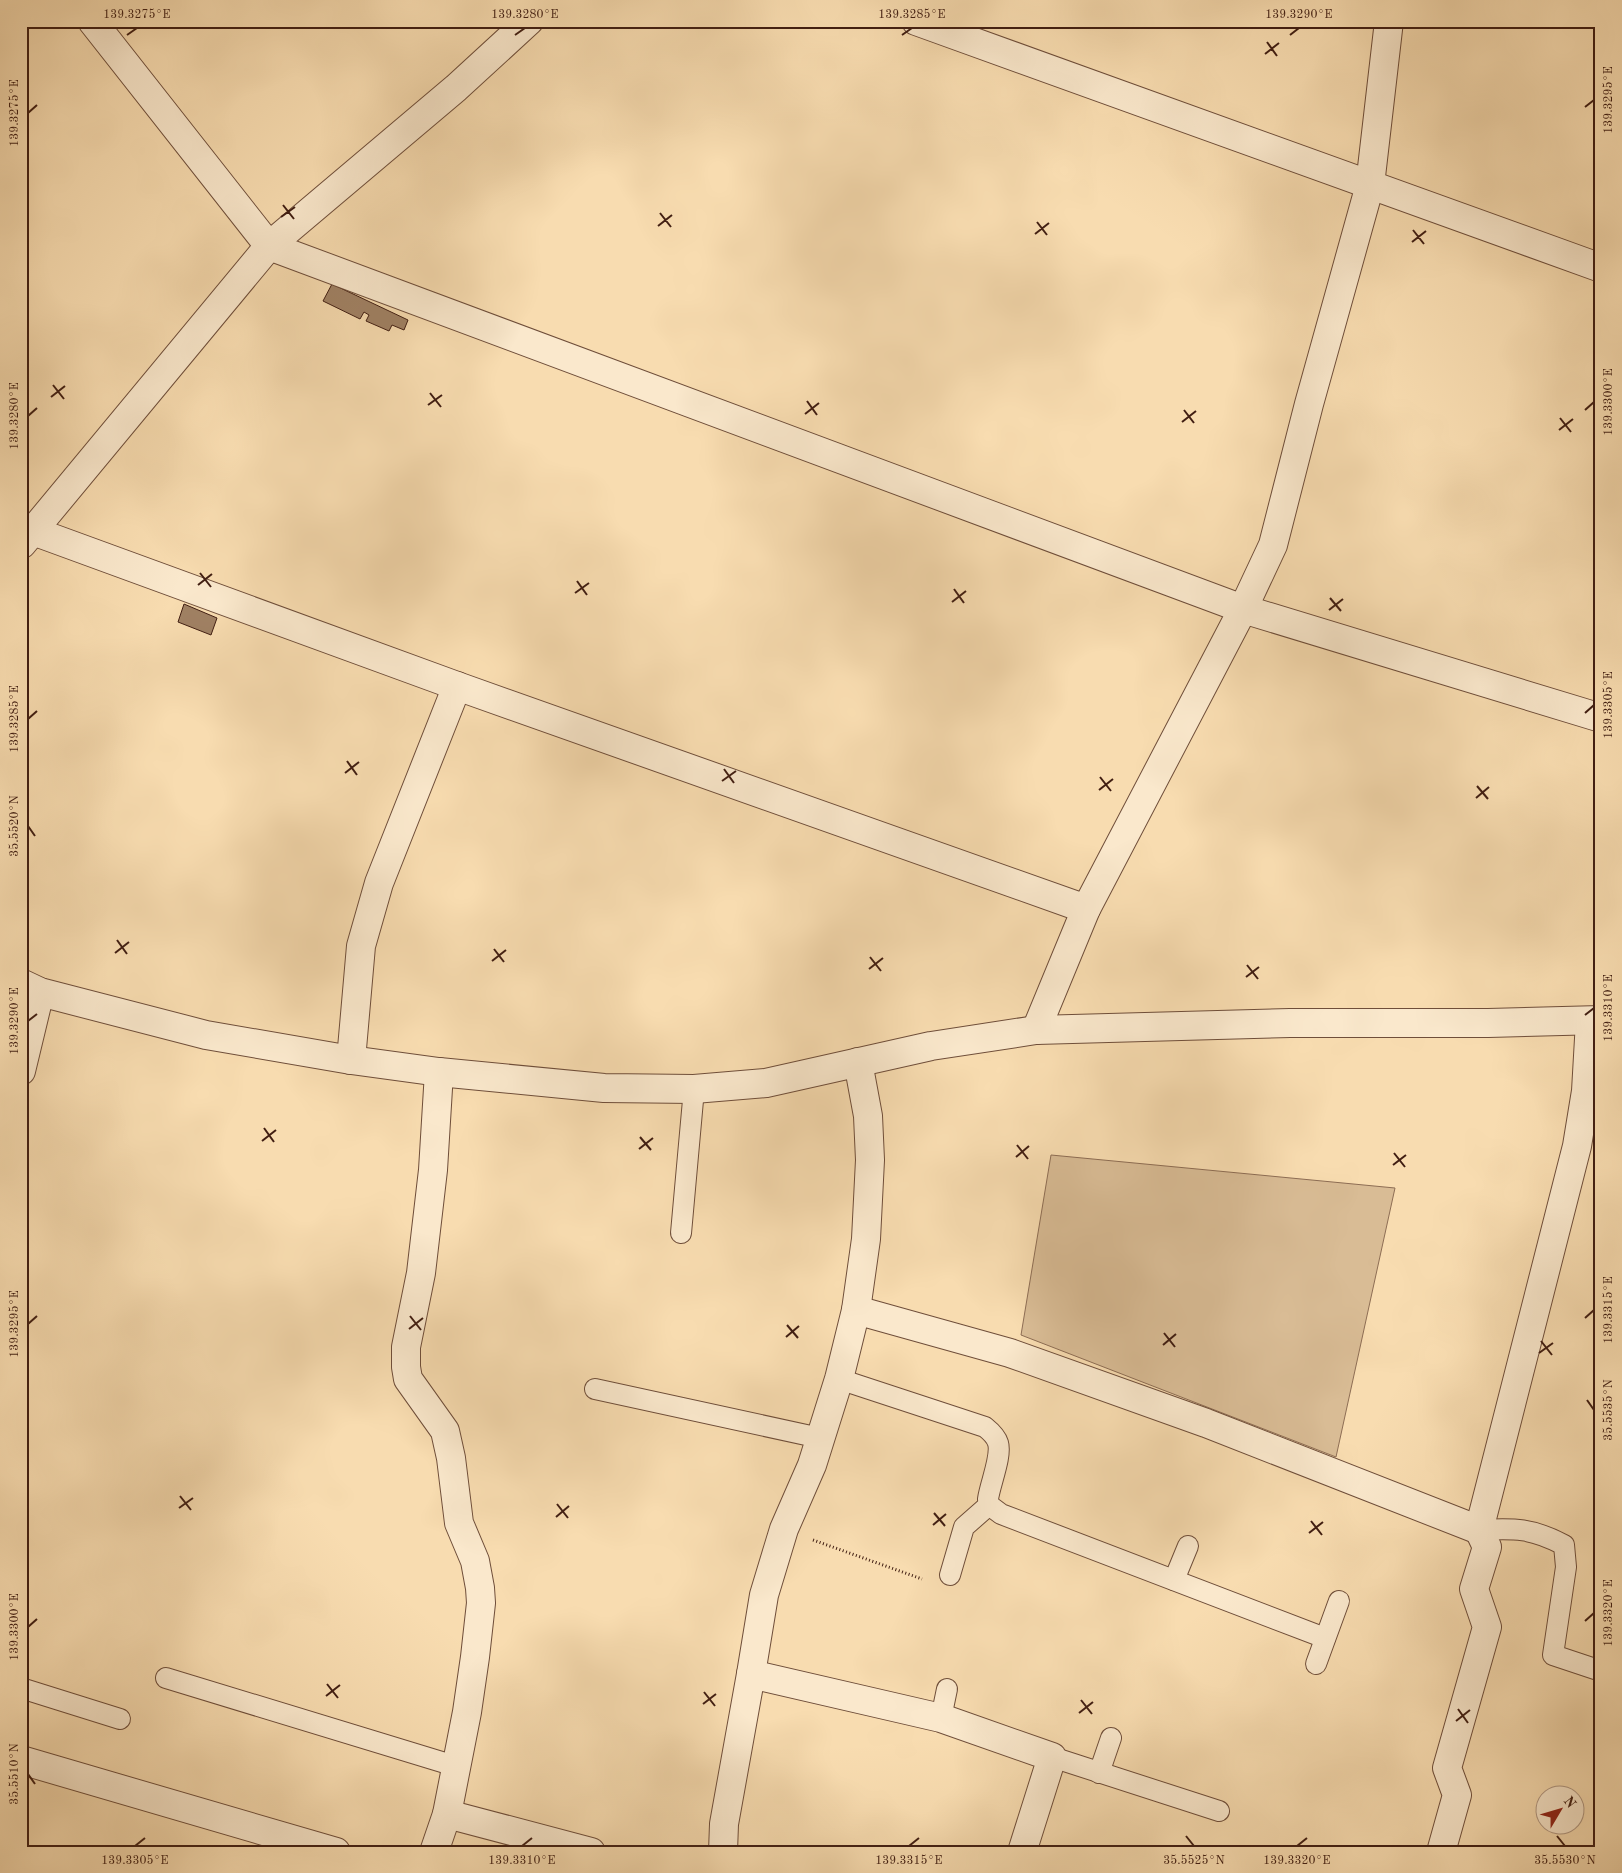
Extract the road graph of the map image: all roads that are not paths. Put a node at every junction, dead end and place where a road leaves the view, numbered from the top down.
1 (92, 21) edge
2 (529, 21) edge
3 (916, 21) edge
4 (1389, 21) edge
5 (1370, 185) junction
6 (269, 246) junction
7 (1601, 268) edge
8 (27, 538) edge
9 (1243, 610) junction
10 (457, 686) junction
11 (1601, 718) edge
12 (1086, 909) junction
13 (31, 988) edge
14 (1596, 1020) edge
15 (1036, 1030) junction
16 (352, 1060) junction
17 (858, 1062) junction
18 (21, 1071) edge
19 (438, 1072) junction
20 (694, 1089) junction
21 (680, 1233) dead end
22 (856, 1310) junction
23 (839, 1379) junction
24 (595, 1389) dead end
25 (820, 1438) junction
26 (989, 1505) junction
27 (1479, 1530) junction
28 (1188, 1546) dead end
29 (950, 1575) road end
30 (1174, 1580) junction
31 (1339, 1601) dead end
32 (1325, 1638) junction
33 (1316, 1664) dead end
34 (1601, 1671) edge
35 (752, 1674) junction
36 (166, 1678) dead end
37 (21, 1688) edge
38 (947, 1689) dead end
39 (941, 1718) junction
40 (120, 1720) dead end
41 (1111, 1738) dead end
42 (1052, 1757) junction
43 (21, 1760) edge
44 (455, 1766) junction
45 (1099, 1773) junction
46 (1219, 1811) dead end
47 (447, 1814) junction
48 (336, 1852) edge
49 (434, 1852) edge
50 (591, 1852) edge
51 (723, 1852) edge
52 (1022, 1852) edge
53 (1440, 1852) edge

1 - 6 street
2 - 6 street
3 - 5 street
4 - 5 street
5 - 7 street
5 - 9 street
6 - 8 street
6 - 9 street
8 - 10 street
9 - 11 street
9 - 12 street
10 - 12 street
10 - 16 street
12 - 15 street
13 - 16 street
13 - 18 street
14 - 15 street
14 - 27 street
15 - 17 street
16 - 19 street
17 - 20 street
17 - 22 street
19 - 20 street
19 - 44 street
20 - 21 lane
22 - 23 street
22 - 27 street
23 - 25 street
23 - 26 lane
24 - 25 lane
25 - 35 street
26 - 29 lane
26 - 30 lane
27 - 34 lane
27 - 53 street
28 - 30 lane
30 - 32 lane
31 - 32 lane
32 - 33 lane
35 - 39 street
35 - 51 street
36 - 44 lane
37 - 40 lane
38 - 39 lane
39 - 42 street
41 - 45 lane
42 - 45 lane
42 - 52 street
43 - 48 street
44 - 47 street
45 - 46 lane
47 - 49 street
47 - 50 street

